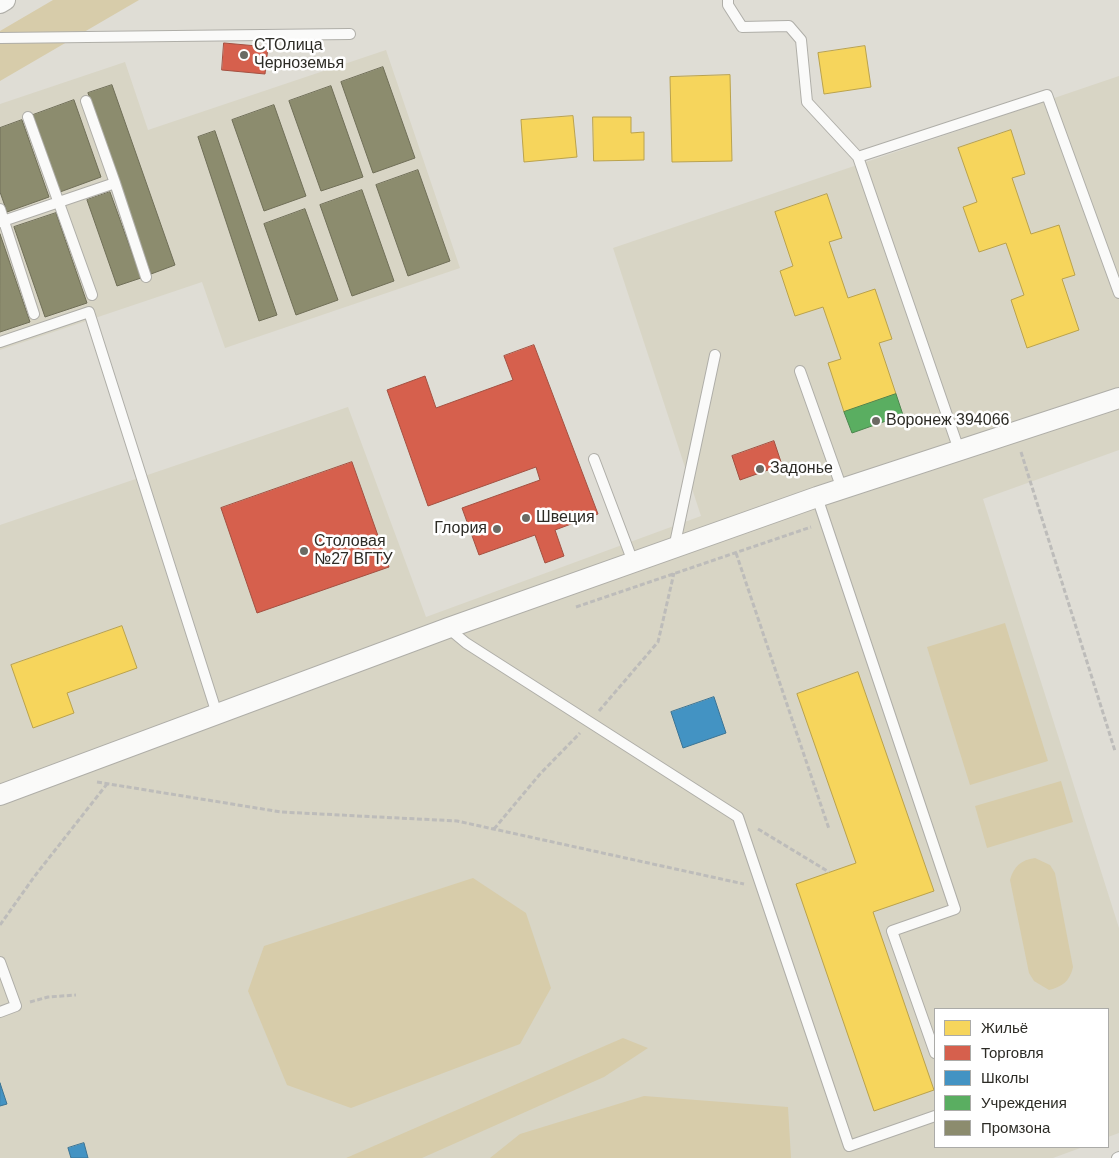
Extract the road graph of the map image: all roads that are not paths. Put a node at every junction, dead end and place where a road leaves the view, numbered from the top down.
1 (5, 0) edge
2 (728, 0) edge
3 (0, 3) edge
4 (350, 34) dead end
5 (0, 38) edge
6 (86, 101) dead end
7 (28, 116) dead end
8 (858, 157) junction
9 (115, 182) junction
10 (60, 202) junction
11 (0, 209) edge
12 (2, 222) edge
13 (146, 277) dead end
14 (1119, 293) edge
15 (92, 295) dead end
16 (34, 314) dead end
17 (0, 342) edge
18 (715, 355) dead end
19 (800, 371) dead end
20 (1119, 398) edge
21 (959, 450) junction
22 (594, 459) dead end
23 (842, 489) junction
24 (817, 497) junction
25 (674, 548) junction
26 (633, 562) junction
27 (448, 628) junction
28 (217, 714) junction
29 (0, 795) edge
30 (0, 962) edge
31 (0, 1012) edge
32 (934, 1050) edge
33 (934, 1116) edge

1 - 3 street
2 - 8 lane
4 - 5 lane
6 - 9 lane
7 - 10 lane
8 - 14 lane
8 - 21 lane
9 - 10 lane
9 - 13 lane
10 - 12 lane
10 - 15 lane
11 - 12 lane
12 - 16 lane
17 - 28 lane
18 - 25 lane
19 - 23 lane
20 - 21 street
21 - 23 street
22 - 26 lane
23 - 24 street
24 - 25 street
24 - 32 lane
25 - 26 street
26 - 27 street
27 - 28 street
27 - 33 lane
28 - 29 street
30 - 31 lane

